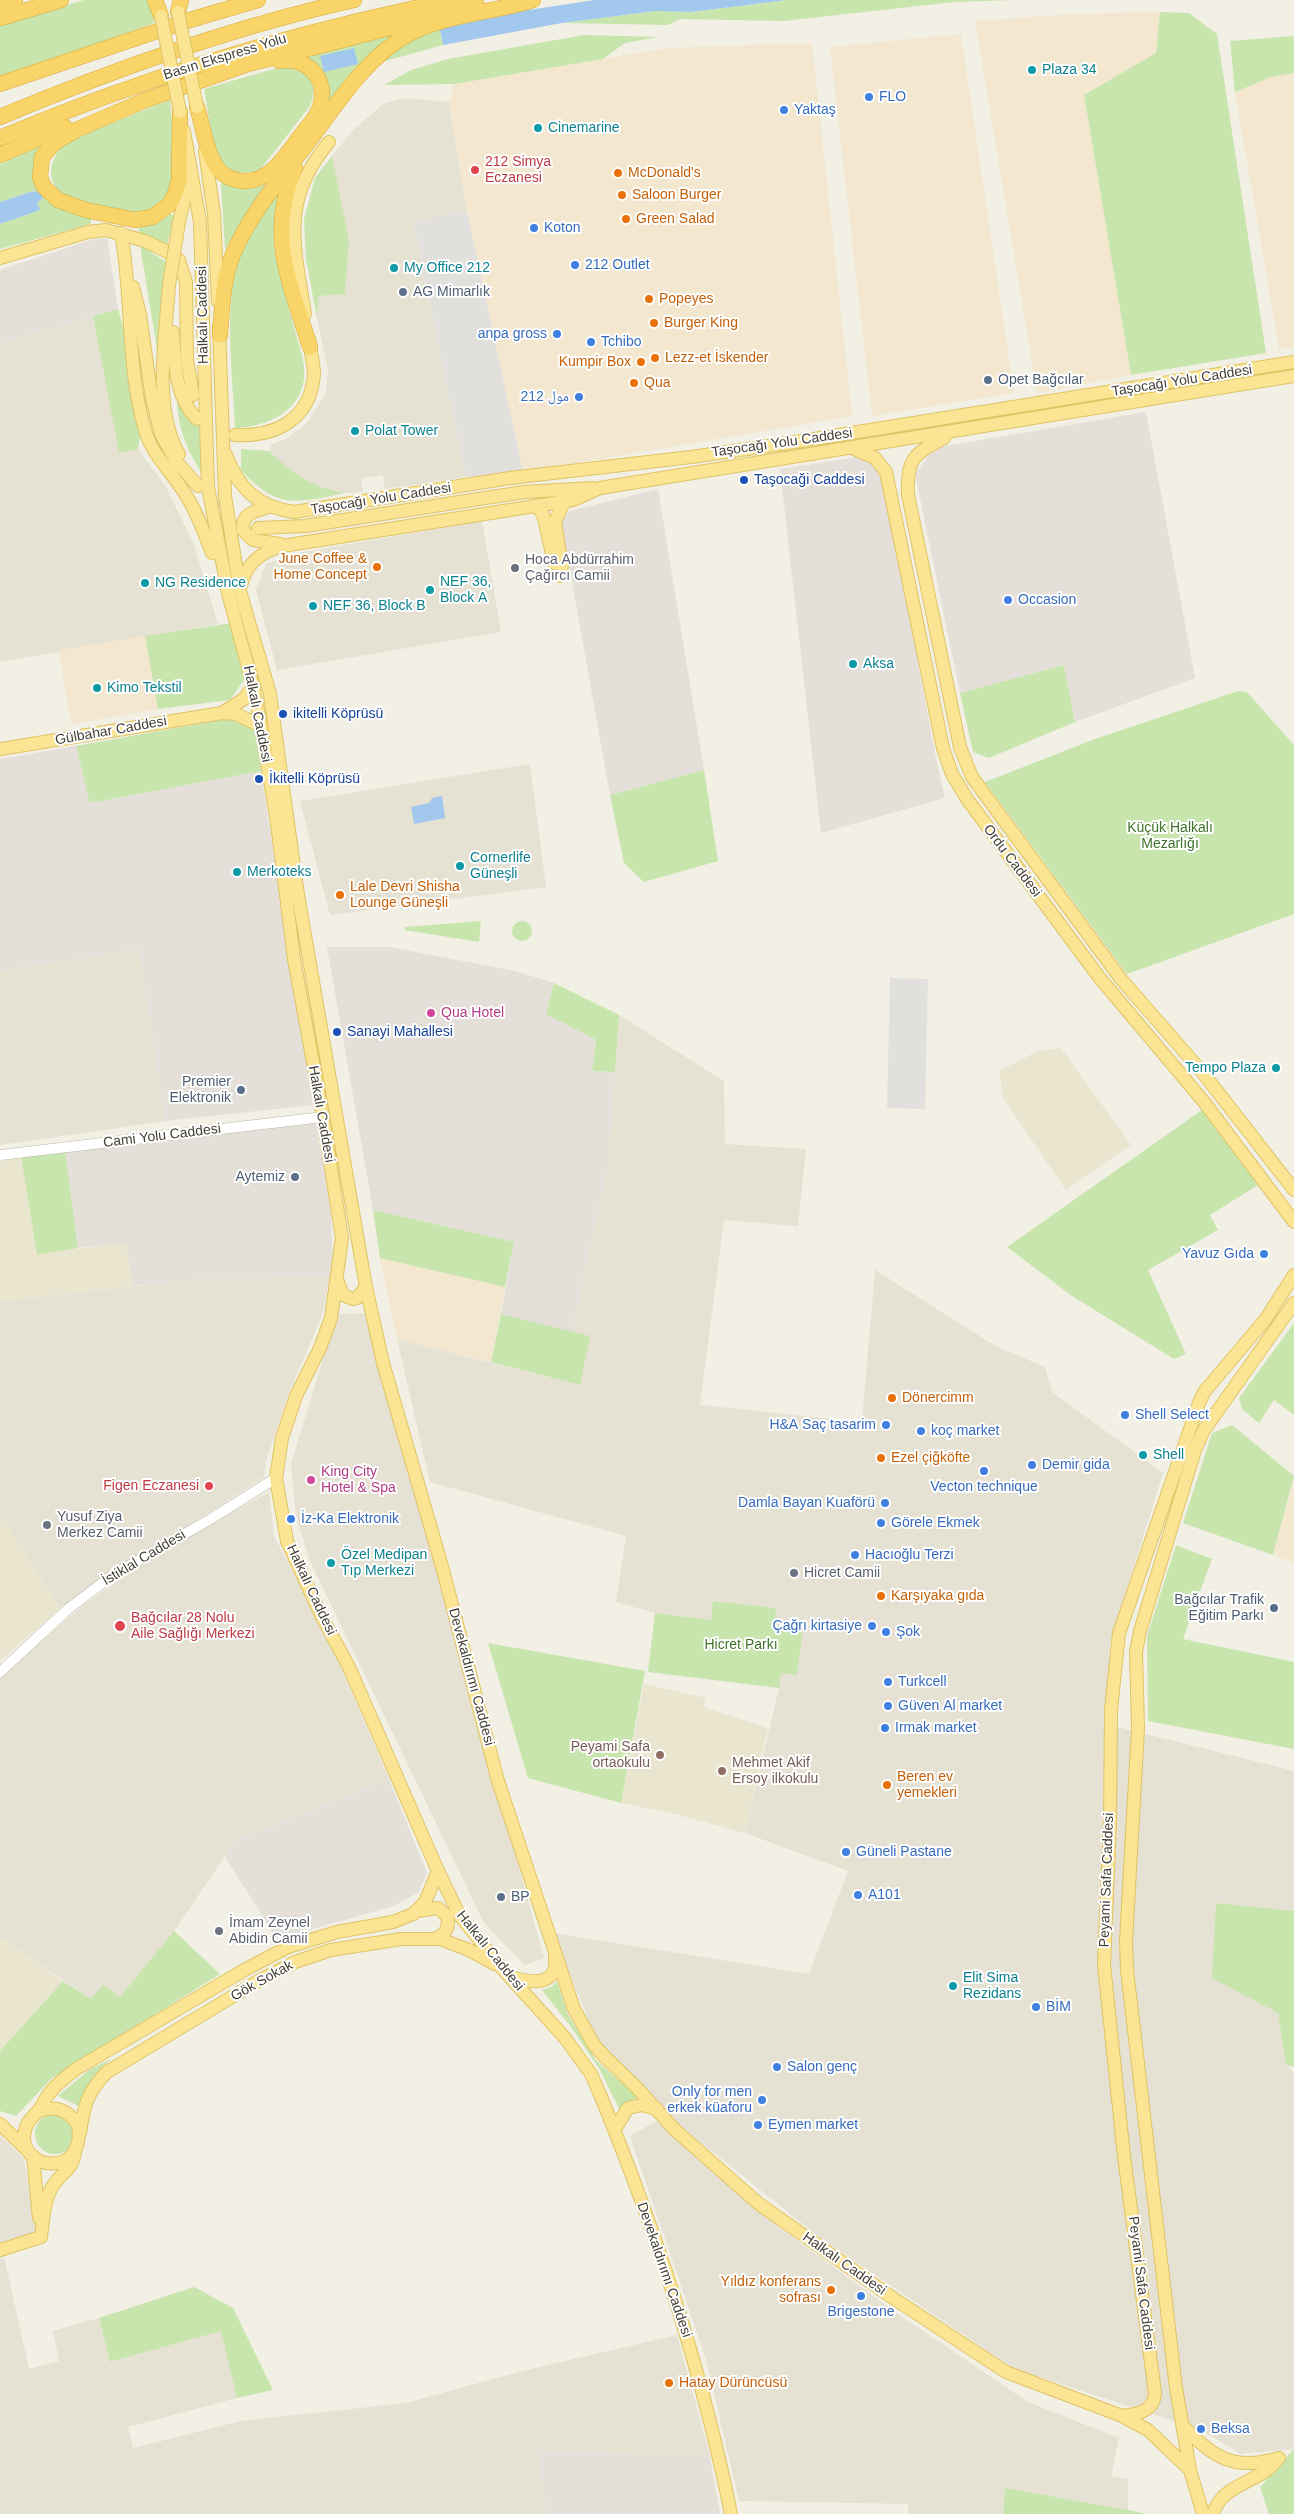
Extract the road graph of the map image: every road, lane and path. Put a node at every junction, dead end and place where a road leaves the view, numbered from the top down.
1 (15, 0) edge
2 (61, 0) edge
3 (156, 0) edge
4 (258, 0) edge
5 (354, 0) edge
6 (457, 0) edge
7 (476, 0) edge
8 (533, 0) edge
9 (0, 4) edge
10 (178, 4) edge
11 (161, 16) joint
12 (0, 18) edge
13 (56, 66) junction
14 (226, 73) junction
15 (0, 84) edge
16 (0, 92) edge
17 (143, 101) junction
18 (197, 107) junction
19 (180, 112) junction
20 (0, 117) edge
21 (0, 138) edge
22 (312, 138) junction
23 (329, 142) dead end
24 (188, 151) junction
25 (0, 155) edge
26 (121, 233) junction
27 (0, 258) edge
28 (127, 262) junction
29 (169, 284) junction
30 (220, 335) junction
31 (310, 347) junction
32 (1294, 362) edge
33 (1277, 365) junction
34 (1294, 376) edge
35 (1280, 378) junction
36 (194, 395) dead end
37 (197, 419) dead end
38 (960, 430) junction
39 (235, 435) dead end
40 (222, 446) junction
41 (852, 448) junction
42 (600, 488) junction
43 (564, 502) junction
44 (536, 506) junction
45 (269, 507) junction
46 (258, 528) tunnel mouth
47 (290, 545) junction
48 (234, 592) junction
49 (253, 686) junction
50 (222, 713) junction
51 (261, 726) junction
52 (0, 750) edge
53 (323, 1117) junction
54 (0, 1155) edge
55 (1294, 1190) edge
56 (1294, 1222) edge
57 (1294, 1276) edge
58 (337, 1277) junction
59 (366, 1287) junction
60 (1294, 1303) edge
61 (1205, 1392) junction
62 (1223, 1404) junction
63 (276, 1478) junction
64 (0, 1672) edge
65 (438, 1871) junction
66 (417, 1911) junction
67 (434, 1939) junction
68 (555, 1950) junction
69 (500, 1966) junction
70 (509, 1976) junction
71 (178, 2010) junction
72 (187, 2024) junction
73 (565, 2038) joint
74 (604, 2056) joint
75 (657, 2109) junction
76 (35, 2113) junction
77 (0, 2123) edge
78 (615, 2129) junction
79 (80, 2135) junction
80 (76, 2151) junction
81 (30, 2154) junction
82 (41, 2237) junction
83 (0, 2250) edge
84 (1122, 2416) junction
85 (1184, 2427) junction
86 (1190, 2470) junction
87 (731, 2514) edge
88 (1203, 2514) edge
89 (1213, 2514) edge

1 - 9 highway
2 - 12 highway
3 - 11 highway
4 - 13 highway
5 - 20 highway, Basın Ekspress Yolu
6 - 21 highway, Basın Ekspress Yolu
7 - 14 highway
8 - 22 highway
10 - 18 main road, bridge
11 - 19 main road, bridge
13 - 15 highway
13 - 16 highway
14 - 17 highway
14 - 18 highway
17 - 19 highway
17 - 25 highway
18 - 30 main road, Halkalı Caddesi
19 - 24 main road, Halkalı Caddesi
22 - 30 highway
22 - 31 highway
23 - 31 main road
24 - 29 main road, bridge
24 - 48 main road, Halkalı Caddesi
26 - 27 main road
26 - 28 main road
26 - 36 main road
28 - 29 main road
28 - 48 main road
29 - 37 main road
30 - 40 main road, Halkalı Caddesi
31 - 39 main road
32 - 33 main road, Taşocağı Yolu Caddesi
33 - 35 main road
33 - 45 main road, Taşocağı Yolu Caddesi
34 - 35 main road, Taşocağı Yolu Caddesi
35 - 38 main road, Taşocağı Yolu Caddesi
38 - 41 main road, Taşocağı Yolu Caddesi
38 - 55 main road, Ordu Caddesi
40 - 45 main road
40 - 48 main road, Halkalı Caddesi
41 - 42 main road, Taşocağı Yolu Caddesi
41 - 56 main road, Ordu Caddesi
42 - 43 main road, Taşocağı Yolu Caddesi
42 - 46 main road
43 - 44 main road, Taşocağı Yolu Caddesi
43 - 44 main road
44 - 47 main road, Taşocağı Yolu Caddesi
45 - 47 main road
47 - 48 main road
48 - 49 main road, Halkalı Caddesi
48 - 59 main road, Halkalı Caddesi
49 - 50 main road, Gülbahar Caddesi
49 - 51 main road, Halkalı Caddesi
50 - 51 main road, Gülbahar Caddesi
50 - 52 main road, Gülbahar Caddesi
51 - 53 main road, Halkalı Caddesi
53 - 54 street, Cami Yolu Caddesi
53 - 58 main road, Halkalı Caddesi
57 - 61 main road, Peyami Safa Caddesi
58 - 59 main road
58 - 63 main road, Halkalı Caddesi
59 - 68 main road, Devekaldırımı Caddesi
60 - 62 main road, Peyami Safa Caddesi
61 - 62 main road
61 - 84 main road, Peyami Safa Caddesi
62 - 85 main road, Peyami Safa Caddesi
63 - 64 street, İstiklal Caddesi
63 - 65 main road, Halkalı Caddesi
65 - 66 main road
65 - 69 main road, Halkalı Caddesi
66 - 67 main road
66 - 71 main road, Gök Sokak
67 - 69 main road, Gök Sokak
67 - 72 main road, Gök Sokak
68 - 70 main road
68 - 74 main road, Devekaldırımı Caddesi
69 - 70 main road, Halkalı Caddesi
70 - 73 main road, Halkalı Caddesi
71 - 72 main road
71 - 76 main road, Gök Sokak
72 - 79 main road, Gök Sokak
73 - 78 main road, Devekaldırımı Caddesi
74 - 75 main road, Halkalı Caddesi
75 - 78 main road
75 - 84 main road, Halkalı Caddesi
76 - 77 main road
76 - 79 main road
76 - 81 main road, Gök Sokak
77 - 81 main road
78 - 87 main road, Devekaldırımı Caddesi
79 - 80 main road
80 - 81 main road
80 - 82 main road
81 - 82 main road, Gök Sokak
82 - 83 main road
84 - 86 main road
85 - 86 main road, Peyami Safa Caddesi
85 - 89 main road
86 - 88 main road, Peyami Safa Caddesi

